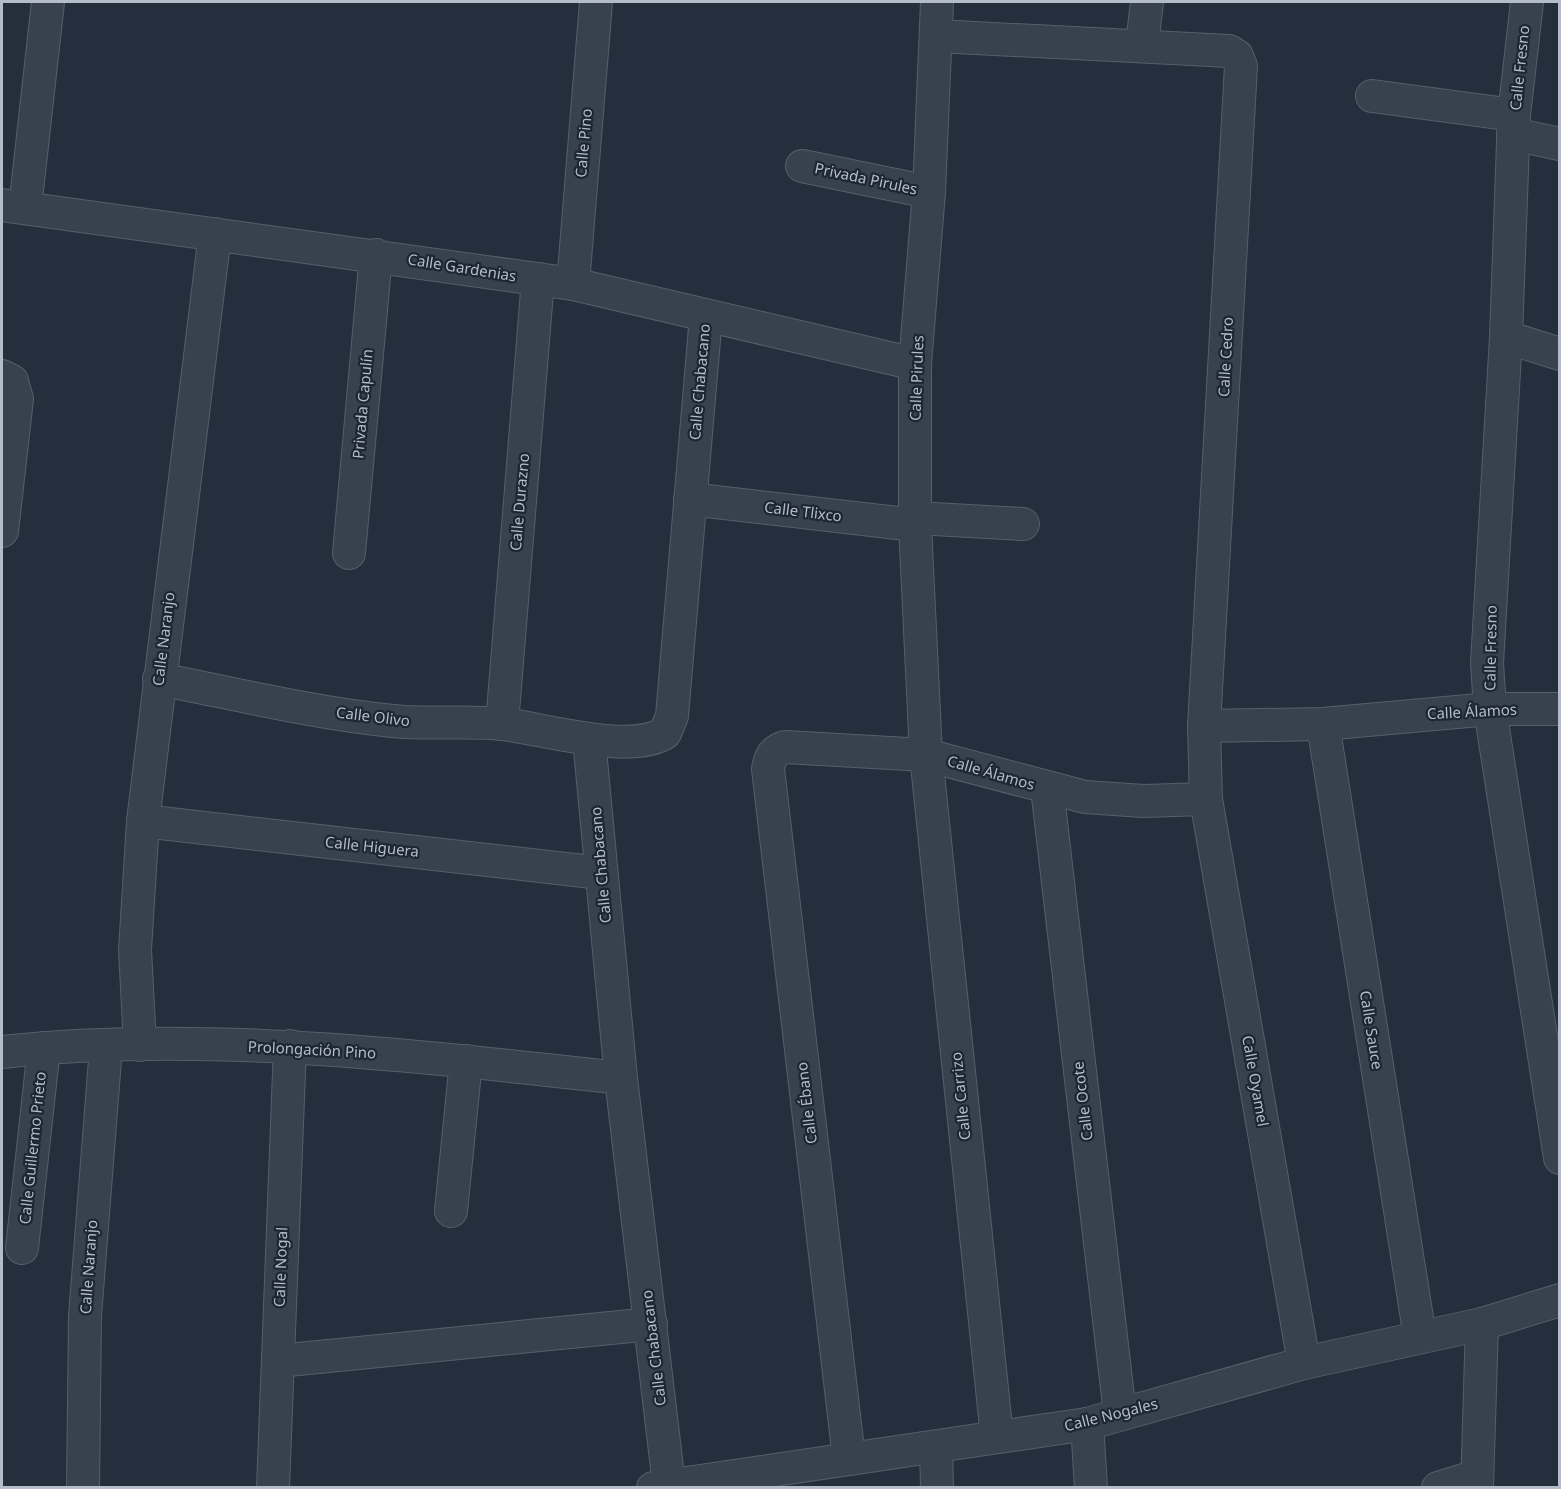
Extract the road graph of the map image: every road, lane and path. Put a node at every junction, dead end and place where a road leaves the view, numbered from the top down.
1 (48, 2) edge
2 (596, 2) edge
3 (937, 2) edge
4 (1147, 2) edge
5 (1527, 2) edge
6 (936, 36) junction
7 (1142, 45) junction
8 (1372, 96) dead end
9 (1514, 124) junction
10 (1560, 144) edge
11 (802, 166) dead end
12 (929, 192) junction
13 (13, 207) edge
14 (215, 234) junction
15 (376, 255) junction
16 (538, 279) junction
17 (573, 284) junction
18 (706, 316) junction
19 (1506, 337) junction
20 (1560, 354) edge
21 (915, 364) junction
22 (7, 379) edge
23 (690, 499) junction
24 (915, 522) junction
25 (1023, 524) dead end
26 (2, 531) edge
27 (349, 553) dead end
28 (159, 679) junction
29 (1491, 709) junction
30 (1560, 709) edge
31 (502, 724) junction
32 (1323, 724) junction
33 (1204, 726) junction
34 (589, 739) junction
35 (776, 750) joint
36 (926, 755) junction
37 (1047, 788) junction
38 (1206, 800) junction
39 (143, 821) junction
40 (601, 873) junction
41 (140, 1045) junction
42 (290, 1046) junction
43 (106, 1047) junction
44 (44, 1048) junction
45 (2, 1052) edge
46 (466, 1061) junction
47 (621, 1078) junction
48 (1560, 1158) edge
49 (451, 1211) dead end
50 (22, 1248) dead end
51 (1560, 1300) edge
52 (651, 1324) junction
53 (1482, 1324) junction
54 (1420, 1336) junction
55 (278, 1361) junction
56 (1304, 1363) junction
57 (1120, 1414) junction
58 (1087, 1424) junction
59 (997, 1437) junction
60 (936, 1447) junction
61 (849, 1458) junction
62 (761, 1480) edge
63 (1477, 1482) edge
64 (661, 1486) edge
65 (83, 1488) edge
66 (273, 1488) edge
67 (937, 1488) edge
68 (1091, 1488) edge
69 (1438, 1488) edge

1 - 13 street
2 - 17 street, Calle Pino
3 - 6 street, Calle Pirules
4 - 7 street
5 - 9 street, Calle Fresno
6 - 7 street, Calle Cedro
6 - 12 street, Calle Pirules
7 - 33 street, Calle Cedro
8 - 9 street
9 - 10 street
9 - 19 street, Calle Fresno
11 - 12 street, Privada Pirules
12 - 21 street, Calle Pirules
13 - 14 street, Calle Gardenias
14 - 15 street, Calle Gardenias
14 - 28 street, Calle Naranjo
15 - 16 street, Calle Gardenias
15 - 27 street, Privada Capulín
16 - 17 street, Calle Gardenias
16 - 31 street, Calle Durazno
17 - 18 street, Calle Gardenias
18 - 21 street, Calle Gardenias
18 - 23 street, Calle Chabacano
19 - 20 street
19 - 29 street, Calle Fresno
21 - 24 street, Calle Pirules
22 - 26 street
23 - 24 street, Calle Tlixco
23 - 34 street, Calle Chabacano
24 - 25 street, Calle Tlixco
24 - 36 street, Calle Pirules
28 - 31 street, Calle Olivo
28 - 39 street, Calle Naranjo
29 - 30 street, Calle Álamos
29 - 32 street, Calle Álamos
29 - 48 street, Calle Fresno
31 - 34 street, Calle Olivo
32 - 33 street, Calle Álamos
32 - 54 street, Calle Sauce
33 - 38 street, Calle Cedro
34 - 40 street, Calle Chabacano
35 - 36 street, Calle Álamos
35 - 61 street, Calle Ébano
36 - 37 street, Calle Álamos
36 - 59 street, Calle Carrizo
37 - 38 street, Calle Álamos
37 - 57 street, Calle Ocote
38 - 56 street, Calle Oyamel
39 - 40 street, Calle Higuera
39 - 41 street, Calle Naranjo
40 - 47 street, Calle Chabacano
41 - 42 street, Prolongación Pino
41 - 43 street, Prolongación Pino
42 - 46 street, Prolongación Pino
42 - 55 street, Calle Nogal
43 - 44 street, Prolongación Pino
43 - 65 street, Calle Naranjo
44 - 45 street, Prolongación Pino
44 - 50 street, Calle Guillermo Prieto
46 - 47 street, Prolongación Pino
46 - 49 street
47 - 52 street, Calle Chabacano
51 - 53 street, Calle Nogales
52 - 55 street
52 - 64 street, Calle Chabacano
53 - 54 street, Calle Nogales
53 - 63 street
54 - 56 street, Calle Nogales
55 - 66 street, Calle Nogal
56 - 57 street, Calle Nogales
57 - 58 street, Calle Nogales
58 - 59 street, Calle Nogales
58 - 68 street
59 - 60 street, Calle Nogales
60 - 61 street, Calle Nogales
60 - 67 street
61 - 62 street, Calle Nogales
62 - 64 street, Calle Nogales
63 - 69 street

